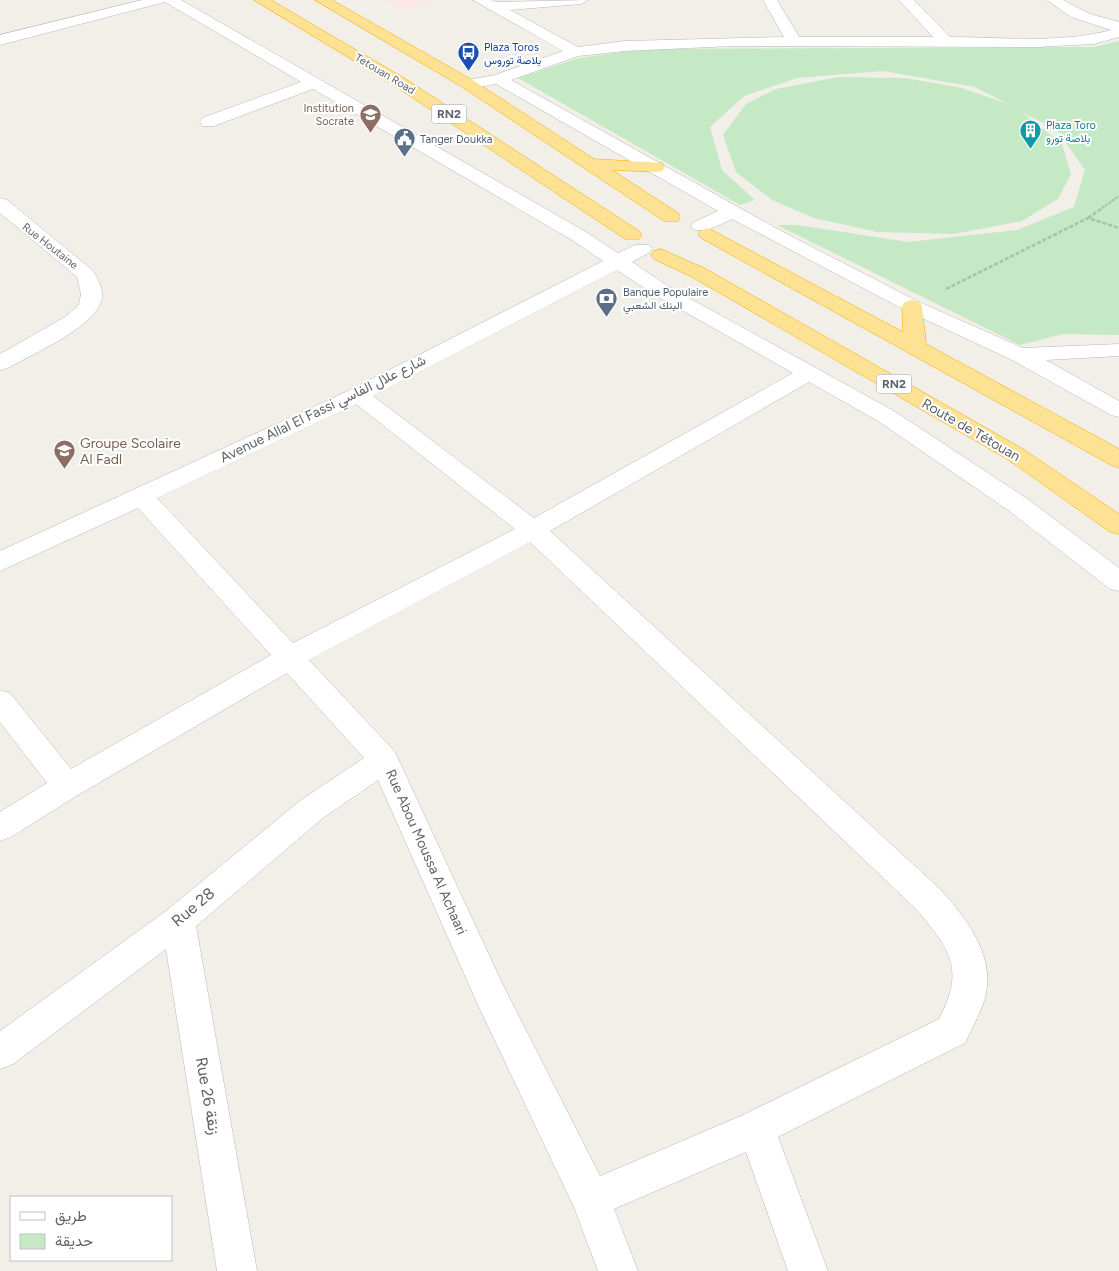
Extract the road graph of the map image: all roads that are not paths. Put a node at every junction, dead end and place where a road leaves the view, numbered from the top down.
1 (159, 0) edge
2 (171, 0) edge
3 (261, 0) edge
4 (322, 0) edge
5 (480, 0) edge
6 (581, 0) edge
7 (770, 0) edge
8 (906, 0) edge
9 (1054, 0) edge
10 (494, 7) junction
11 (1119, 27) edge
12 (1119, 32) edge
13 (0, 40) edge
14 (794, 41) junction
15 (944, 41) junction
16 (576, 52) junction
17 (498, 79) junction
18 (314, 83) junction
19 (468, 84) junction
20 (208, 122) dead end
21 (588, 164) junction
22 (656, 167) junction
23 (0, 204) edge
24 (734, 211) junction
25 (671, 217) junction
26 (9, 224) edge
27 (705, 230) junction
28 (645, 246) junction
29 (617, 262) junction
30 (912, 306) junction
31 (915, 346) junction
32 (1119, 350) edge
33 (1020, 355) junction
34 (0, 363) edge
35 (808, 374) junction
36 (358, 395) junction
37 (1119, 410) edge
38 (1119, 460) edge
39 (140, 496) junction
40 (1119, 526) edge
41 (533, 530) junction
42 (4, 553) edge
43 (1119, 582) edge
44 (291, 657) junction
45 (0, 701) edge
46 (384, 760) junction
47 (67, 786) junction
48 (0, 828) edge
49 (178, 920) junction
50 (0, 1052) edge
51 (756, 1128) junction
52 (590, 1199) junction
53 (237, 1271) edge
54 (618, 1271) edge
55 (808, 1271) edge

1 - 13 street
2 - 18 street
3 - 28 highway, Tetouan Road / RN2
4 - 19 highway, RN2
5 - 10 street
6 - 10 street
7 - 14 street
8 - 15 street
9 - 11 street
10 - 16 street
12 - 15 street
14 - 15 street
14 - 16 street
16 - 17 street
17 - 19 street
17 - 22 street
18 - 20 street
18 - 29 street
19 - 21 highway, RN2
21 - 22 highway
21 - 25 highway, RN2
22 - 24 street
23 - 26 street, Rue Houtaine
24 - 27 street
24 - 30 street
25 - 27 highway, RN2
25 - 28 highway, RN2
26 - 34 street, Rue Houtaine
27 - 28 highway
27 - 31 highway, RN2
28 - 29 street, Avenue Allal El Fassi شارع علال الفاسي
28 - 40 highway, Route de Tétouan / RN2
29 - 35 street
29 - 36 street, Avenue Allal El Fassi شارع علال الفاسي
30 - 31 highway
30 - 33 street
31 - 38 highway, RN2
32 - 33 street
33 - 37 street
35 - 41 street
35 - 43 street
36 - 39 street, Avenue Allal El Fassi شارع علال الفاسي
36 - 41 street
39 - 42 street, Avenue Allal El Fassi شارع علال الفاسي
39 - 44 street, Rue Abou Moussa Al Achaari
41 - 44 street
41 - 51 street
44 - 46 street, Rue Abou Moussa Al Achaari
44 - 47 street
45 - 47 street
46 - 49 street, Rue 28
46 - 52 street, Rue Abou Moussa Al Achaari
47 - 48 street
49 - 50 street, Rue 28
49 - 53 street, Rue 26 زنقة
51 - 52 street
51 - 55 street
52 - 54 street, Rue Abou Moussa Al Achaari

